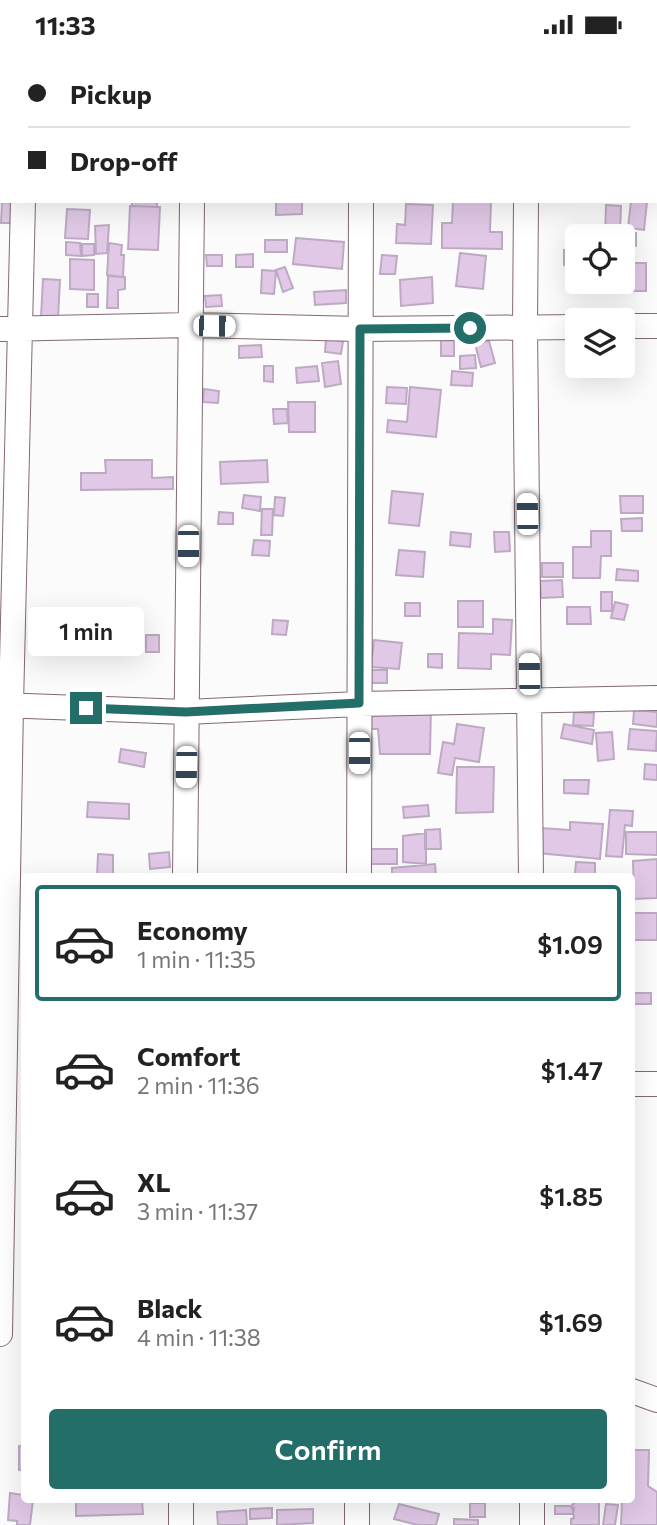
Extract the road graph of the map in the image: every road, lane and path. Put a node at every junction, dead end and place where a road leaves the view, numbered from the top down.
1 (23, 203) edge
2 (192, 203) edge
3 (361, 203) edge
4 (526, 203) edge
5 (190, 325) junction
6 (635, 326) edge
7 (657, 326) edge
8 (525, 327) junction
9 (565, 327) edge
10 (10, 328) edge
11 (360, 329) junction
12 (657, 698) edge
13 (529, 701) junction
14 (359, 703) junction
15 (6, 705) edge
16 (186, 712) junction
17 (185, 873) edge
18 (359, 873) edge
19 (531, 873) edge
20 (635, 1084) edge
21 (657, 1084) edge
22 (9, 1157) edge
23 (0, 1334) edge
24 (635, 1392) edge
25 (657, 1400) edge
26 (181, 1503) edge
27 (357, 1503) edge
28 (532, 1503) edge
29 (181, 1525) edge
30 (357, 1525) edge
31 (532, 1525) edge

1 - 10 street
2 - 5 street
3 - 11 street
4 - 8 street
5 - 10 street
5 - 11 street
5 - 16 street
6 - 7 street
8 - 9 street
8 - 11 street
8 - 13 street
10 - 15 street
11 - 14 street
12 - 13 street
13 - 14 street
13 - 19 street
14 - 16 street
14 - 18 street
15 - 16 street
15 - 22 street
16 - 17 street
20 - 21 street
22 - 23 street
24 - 25 street
26 - 29 street
27 - 30 street
28 - 31 street

